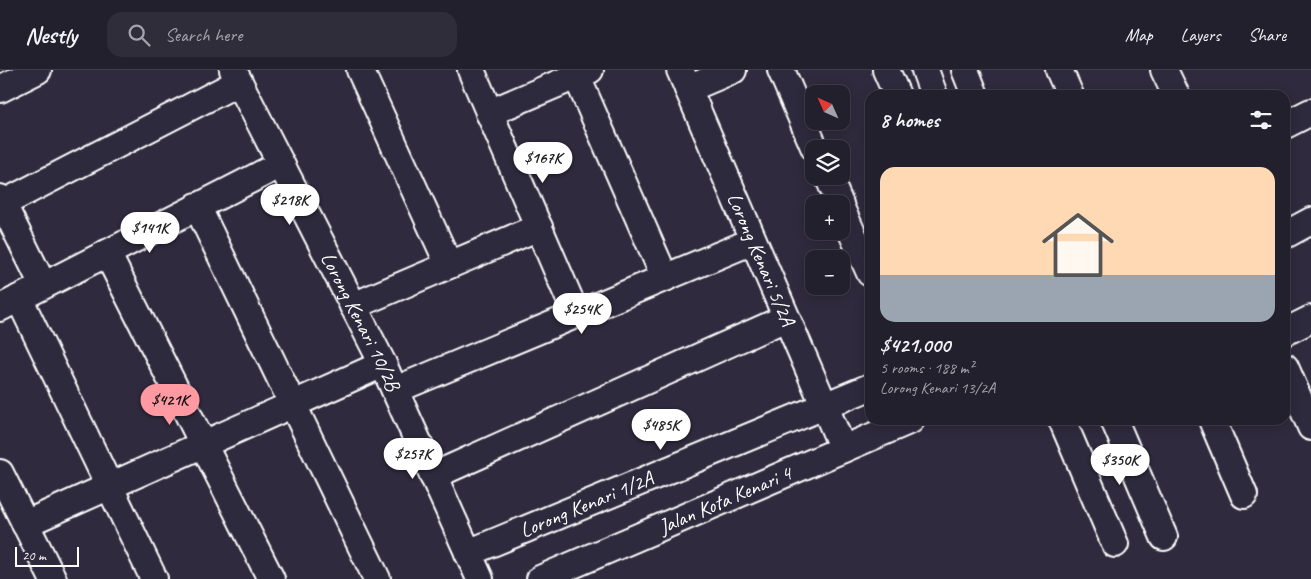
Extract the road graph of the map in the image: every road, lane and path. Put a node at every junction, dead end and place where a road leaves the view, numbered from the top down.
1 (38, 70) edge
2 (360, 70) edge
3 (471, 70) edge
4 (733, 70) edge
5 (781, 70) edge
6 (886, 70) edge
7 (952, 70) edge
8 (964, 70) edge
9 (1060, 70) edge
10 (581, 72) edge
11 (236, 76) edge
12 (8, 80) edge
13 (684, 80) edge
14 (929, 82) edge
15 (895, 90) edge
16 (973, 90) edge
17 (1068, 90) edge
18 (1311, 112) edge
19 (489, 113) junction
20 (1290, 122) edge
21 (812, 140) edge
22 (281, 164) junction
23 (1, 202) edge
24 (197, 206) junction
25 (1311, 221) edge
26 (539, 227) junction
27 (850, 228) edge
28 (1290, 232) edge
29 (754, 241) junction
30 (107, 253) junction
31 (865, 262) edge
32 (449, 265) junction
33 (664, 278) junction
34 (43, 285) junction
35 (9, 303) edge
36 (354, 306) junction
37 (576, 314) junction
38 (786, 318) junction
39 (1311, 320) edge
40 (1290, 330) edge
41 (383, 364) junction
42 (1290, 379) edge
43 (865, 389) edge
44 (395, 390) junction
45 (292, 404) junction
46 (824, 406) junction
47 (898, 425) edge
48 (1064, 425) edge
49 (1116, 425) edge
50 (1214, 425) edge
51 (1311, 428) edge
52 (202, 444) junction
53 (843, 449) junction
54 (0, 473) edge
55 (434, 476) junction
56 (110, 486) junction
57 (1244, 495) dead end
58 (25, 524) junction
59 (1164, 537) dead end
60 (1115, 544) dead end
61 (468, 553) junction
62 (53, 579) edge
63 (154, 579) edge
64 (271, 579) edge
65 (377, 579) edge
66 (480, 579) edge
67 (540, 579) edge

1 - 12 street
2 - 32 street
3 - 19 street
4 - 13 street
5 - 21 street
6 - 15 street
7 - 14 street
8 - 16 street
9 - 17 street
10 - 19 street
10 - 33 street
11 - 22 street, Lorong Kenari 10/2B
11 - 23 street
13 - 29 street, Lorong Kenari 5/2A
18 - 20 street
19 - 26 street
22 - 24 street
22 - 36 street, Lorong Kenari 10/2B
23 - 34 street
24 - 30 street
24 - 45 street
25 - 28 street
26 - 32 street
26 - 37 street
27 - 31 street
29 - 33 street
29 - 38 street, Lorong Kenari 5/2A
30 - 34 street
30 - 52 street
32 - 36 street
33 - 37 street
34 - 35 street
35 - 56 street
36 - 41 street, Lorong Kenari 10/2B
37 - 44 street
38 - 46 street, Lorong Kenari 5/2A
38 - 55 street
39 - 40 street
41 - 44 street, Lorong Kenari 10/2B
41 - 45 street
42 - 51 street
43 - 46 street, Lorong Kenari 1/2A
44 - 55 street, Lorong Kenari 10/2B
45 - 52 street
45 - 65 street
46 - 53 street, Lorong Kenari 5/2A
46 - 61 street, Lorong Kenari 1/2A
47 - 53 street, Jalan Kota Kenari 4
48 - 60 street
49 - 59 street
50 - 57 street
52 - 56 street
52 - 64 street
53 - 67 street, Jalan Kota Kenari 4
54 - 58 street
55 - 61 street, Lorong Kenari 10/2B
56 - 58 street
56 - 63 street
58 - 62 street
61 - 66 street, Lorong Kenari 10/2B

